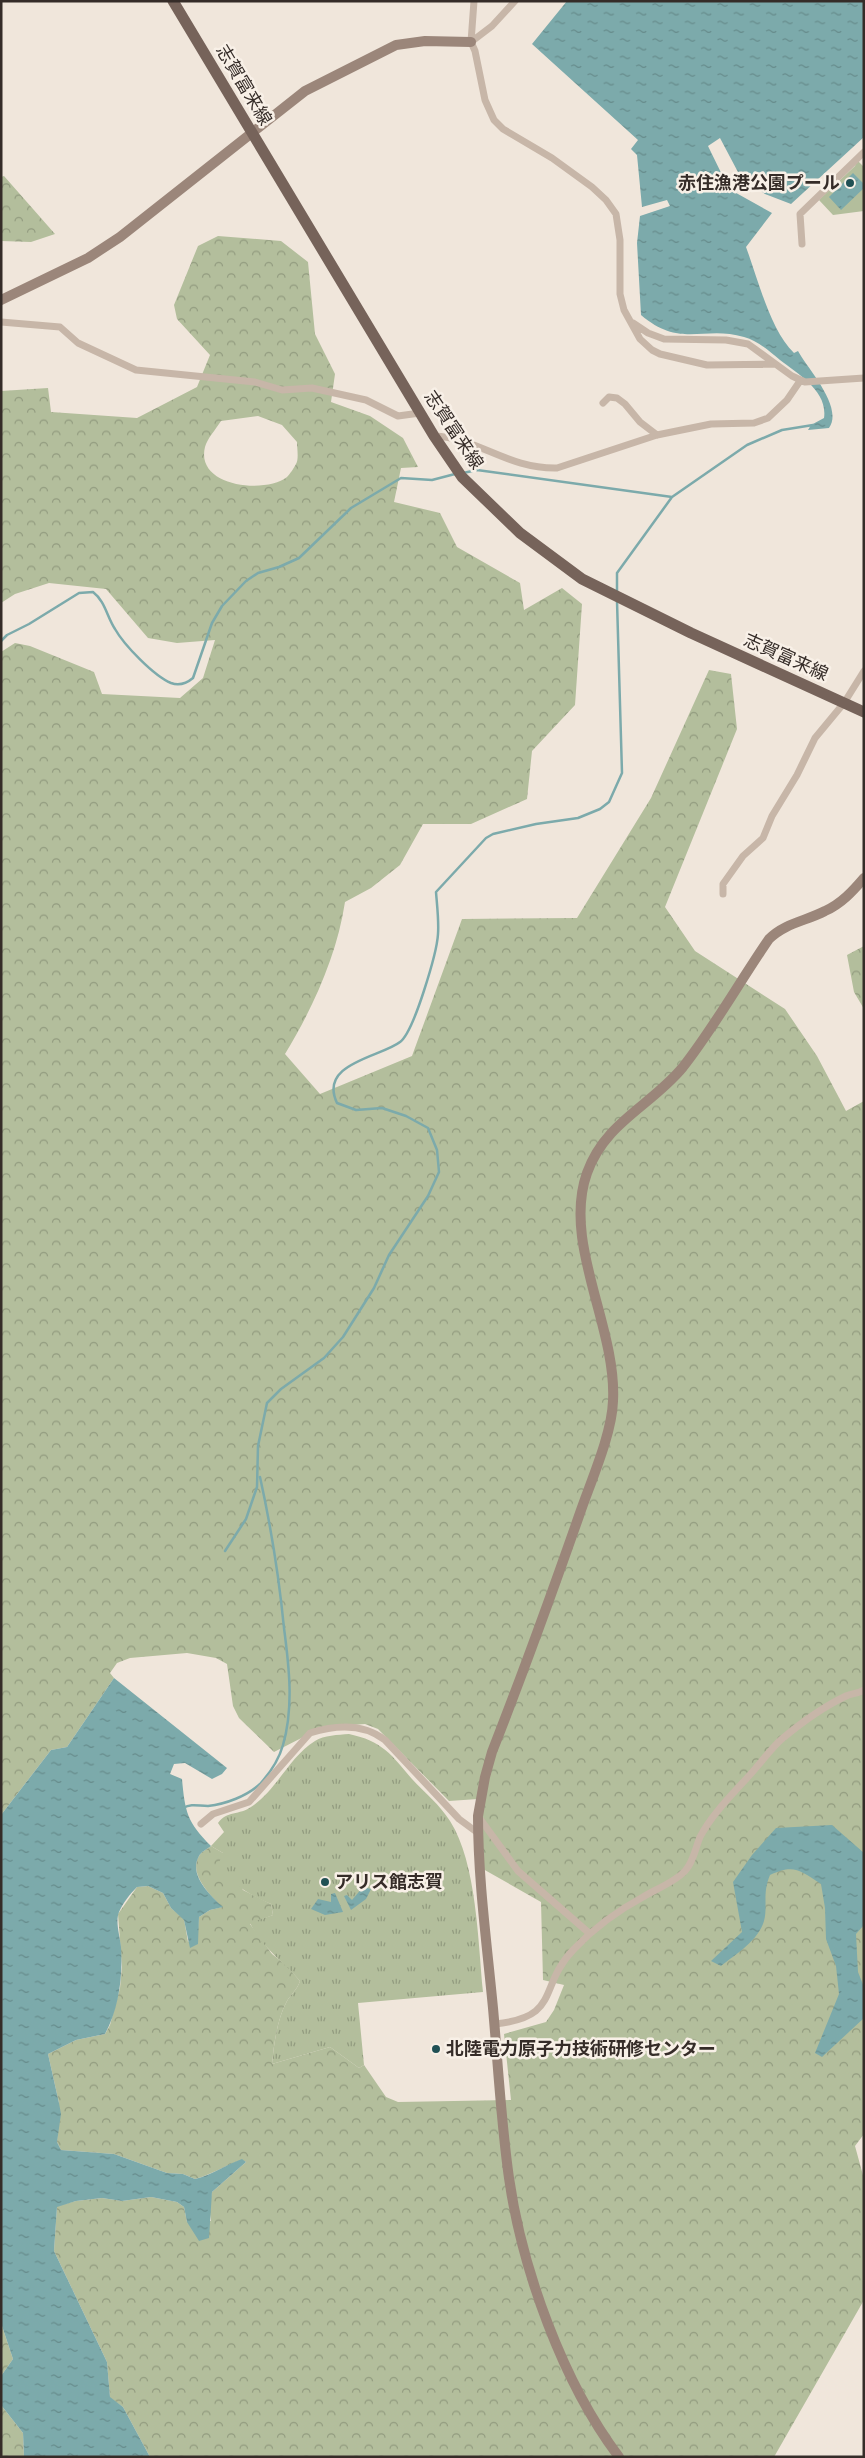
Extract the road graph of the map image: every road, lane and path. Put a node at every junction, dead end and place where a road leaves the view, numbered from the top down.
1 (173, 1) edge
2 (474, 1) edge
3 (515, 1) edge
4 (471, 42) junction
5 (253, 133) junction
6 (864, 152) edge
7 (802, 244) dead end
8 (1, 300) edge
9 (1, 322) edge
10 (633, 323) junction
11 (775, 364) junction
12 (864, 378) edge
13 (803, 381) junction
14 (603, 403) dead end
15 (420, 413) junction
16 (657, 435) junction
17 (434, 436) junction
18 (864, 671) edge
19 (844, 703) junction
20 (864, 712) edge
21 (864, 878) edge
22 (724, 894) dead end
23 (864, 1690) edge
24 (478, 1816) junction
25 (201, 1824) dead end
26 (478, 1833) junction
27 (589, 1933) junction
28 (495, 2024) junction
29 (619, 2457) edge

1 - 5 main road, 志賀富来線
2 - 4 street
3 - 4 street
4 - 5 street
4 - 10 street
5 - 8 street
5 - 15 main road, 志賀富来線
6 - 7 street
9 - 15 street
10 - 11 street
10 - 11 street
11 - 13 street
12 - 13 street
13 - 16 street
14 - 16 street
15 - 17 main road, 志賀富来線
16 - 17 street
17 - 19 main road, 志賀富来線
18 - 19 street
19 - 20 main road, 志賀富来線
19 - 22 street
21 - 24 street
23 - 27 street
24 - 26 street
24 - 27 street
25 - 26 street
26 - 28 street
27 - 28 street
28 - 29 street

